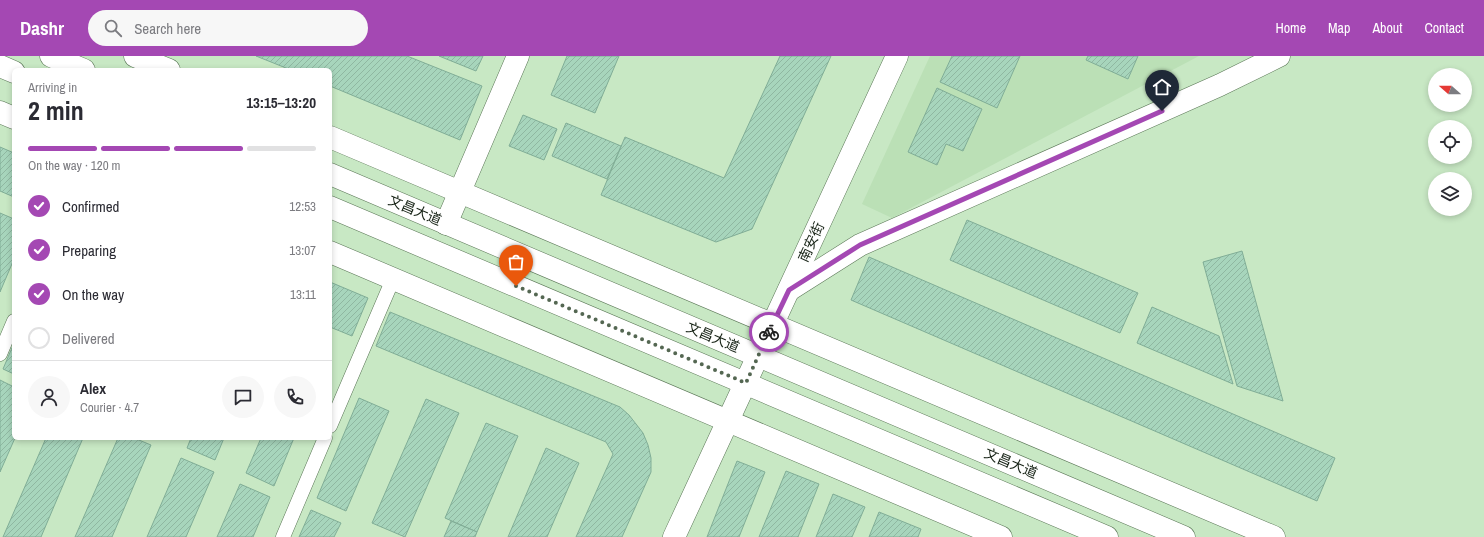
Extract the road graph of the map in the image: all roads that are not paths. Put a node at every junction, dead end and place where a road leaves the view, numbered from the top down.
1 (51, 56) edge
2 (518, 56) edge
3 (897, 56) edge
4 (1279, 56) edge
5 (144, 61) edge
6 (0, 66) edge
7 (79, 68) edge
8 (163, 68) edge
9 (12, 71) edge
10 (0, 112) edge
11 (12, 117) edge
12 (332, 138) edge
13 (332, 175) edge
14 (459, 192) junction
15 (332, 208) edge
16 (446, 224) junction
17 (332, 253) edge
18 (393, 279) junction
19 (789, 290) junction
20 (773, 324) junction
21 (12, 326) edge
22 (0, 354) edge
23 (758, 356) junction
24 (746, 383) junction
25 (332, 421) edge
26 (728, 421) junction
27 (324, 440) edge
28 (283, 537) edge
29 (675, 537) edge
30 (1001, 537) edge
31 (1107, 537) edge
32 (1184, 537) edge
33 (1274, 537) edge

1 - 7 street
2 - 14 street
3 - 19 street, 南安街
4 - 19 street
5 - 8 street
6 - 9 street
10 - 11 street
12 - 14 street
13 - 16 street, 文昌大道
14 - 16 street
14 - 20 street
15 - 24 street
16 - 23 street, 文昌大道
17 - 18 street
18 - 25 lane
18 - 26 street
19 - 20 street, 南安街
20 - 23 street, 南安街
20 - 33 street
21 - 22 lane
23 - 24 street, 南安街
23 - 32 street, 文昌大道
24 - 26 street, 南安街
24 - 31 street
26 - 29 street, 南安街
26 - 30 street
27 - 28 lane

